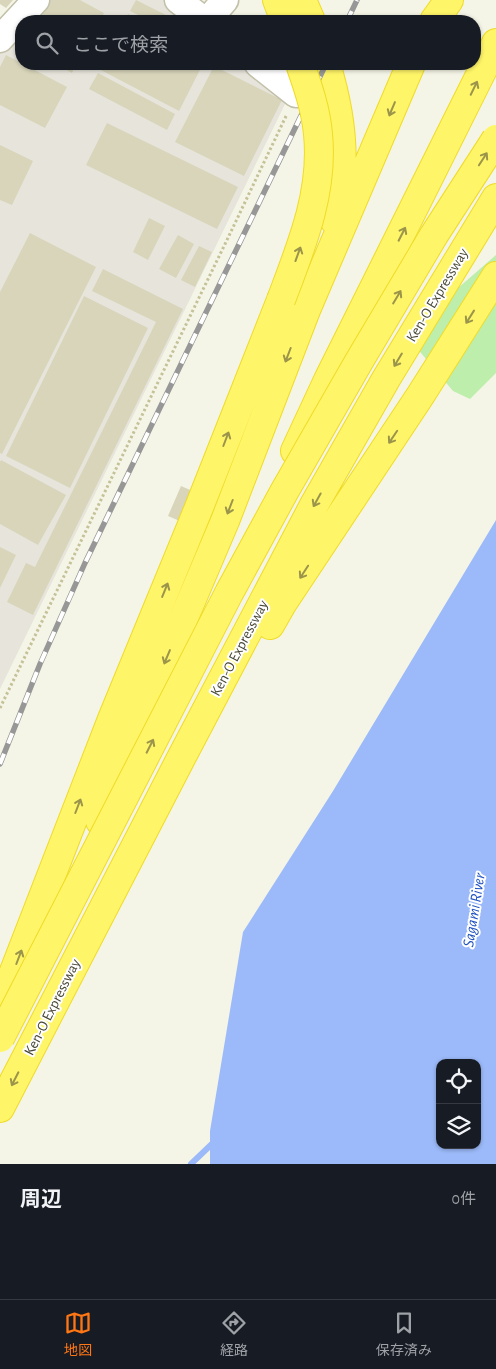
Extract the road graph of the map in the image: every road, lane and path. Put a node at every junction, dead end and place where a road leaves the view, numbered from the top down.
1 (36, 0) edge
2 (178, 0) edge
3 (225, 0) edge
4 (277, 0) edge
5 (302, 0) edge
6 (450, 0) edge
7 (22, 15) edge
8 (198, 15) edge
9 (211, 15) edge
10 (283, 15) edge
11 (308, 15) edge
12 (439, 15) edge
13 (15, 23) edge
14 (0, 40) edge
15 (496, 43) edge
16 (266, 70) edge
17 (302, 70) edge
18 (328, 70) edge
19 (408, 70) edge
20 (296, 94) joint
21 (496, 139) edge
22 (496, 198) edge
23 (496, 276) edge
24 (306, 310) junction
25 (229, 593) junction
26 (0, 708) edge
27 (0, 1002) edge
28 (43, 1024) junction
29 (0, 1038) edge
30 (0, 1049) edge
31 (0, 1108) edge

1 - 7 street
2 - 8 street
3 - 9 street
4 - 10 highway
5 - 11 highway
6 - 12 highway
13 - 14 street
25 -> 15 highway, bridge
16 - 20 street
27 -> 17 highway, bridge
18 - 24 highway
19 -> 24 highway
20 - 26 path
25 -> 21 highway, bridge
22 -> 28 highway, Ken-O Expressway
23 -> 28 highway
24 -> 30 highway, bridge
29 -> 25 highway, bridge
28 -> 31 highway, Ken-O Expressway

